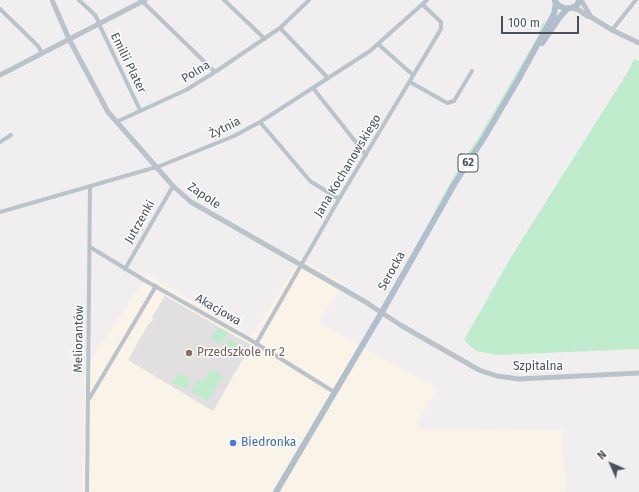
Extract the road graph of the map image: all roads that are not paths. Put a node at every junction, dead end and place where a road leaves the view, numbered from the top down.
1 (52, 0) edge
2 (79, 0) edge
3 (143, 0) edge
4 (224, 0) edge
5 (309, 0) edge
6 (427, 0) edge
7 (581, 0) edge
8 (636, 0) edge
9 (555, 1) edge
10 (422, 4) junction
11 (0, 8) edge
12 (570, 8) junction
13 (592, 17) junction
14 (99, 24) junction
15 (280, 28) junction
16 (612, 30) junction
17 (69, 39) junction
18 (265, 39) junction
19 (378, 44) junction
20 (639, 44) edge
21 (42, 53) junction
22 (529, 60) junction
23 (472, 71) dead end
24 (215, 72) junction
25 (0, 75) edge
26 (413, 75) junction
27 (328, 78) junction
28 (410, 82) junction
29 (313, 88) junction
30 (140, 110) junction
31 (116, 122) junction
32 (260, 122) junction
33 (11, 135) dead end
34 (0, 142) edge
35 (366, 155) junction
36 (156, 168) junction
37 (173, 186) junction
38 (90, 187) junction
39 (339, 199) junction
40 (0, 212) edge
41 (90, 246) junction
42 (302, 265) junction
43 (125, 269) junction
44 (156, 286) junction
45 (382, 312) junction
46 (256, 344) junction
47 (639, 373) edge
48 (334, 392) junction
49 (89, 400) junction
50 (87, 492) edge
51 (276, 492) edge

1 - 17 street, Zapole
2 - 14 street, Emilii Plater
3 - 14 street
3 - 24 street
4 - 18 street
5 - 15 street, Polna
6 - 10 street, Żytnia
7 - 12 main road, 62
7 - 13 street
8 - 16 street
9 - 12 main road, 62
9 - 22 main road, Serocka / 62
10 - 19 street, Żytnia
10 - 26 street, Jana Kochanowskiego
11 - 21 street
12 - 13 street
12 - 22 main road, Serocka / 62
13 - 16 street
14 - 17 street
14 - 30 street, Emilii Plater
15 - 18 street, Polna
15 - 27 street
16 - 20 street
17 - 21 street
17 - 31 street, Zapole
18 - 24 street, Polna
19 - 26 street
19 - 27 street, Żytnia
21 - 25 street
22 - 45 main road, Serocka / 62
23 - 28 street
24 - 30 street, Polna
26 - 28 street, Jana Kochanowskiego
27 - 29 street, Żytnia
28 - 35 street, Jana Kochanowskiego
29 - 32 street, Żytnia
29 - 35 street
30 - 31 street, Polna
31 - 36 street, Zapole
32 - 36 street, Żytnia
32 - 39 street
33 - 34 street
35 - 39 street, Jana Kochanowskiego
36 - 37 street, Zapole
36 - 38 street, Żytnia
37 - 42 street, Zapole
37 - 43 street, Jutrzenki
38 - 40 street, Żytnia
38 - 41 street, Meliorantów
39 - 42 street, Jana Kochanowskiego
41 - 43 street, Akacjowa
41 - 49 street, Meliorantów
42 - 45 street, Zapole
42 - 46 street, Jana Kochanowskiego
43 - 44 street, Akacjowa
44 - 46 street, Akacjowa
44 - 49 street
45 - 47 street, Szpitalna
45 - 48 main road, Serocka / 62
46 - 48 street, Akacjowa
48 - 51 main road, Serocka / 62
49 - 50 street, Meliorantów

